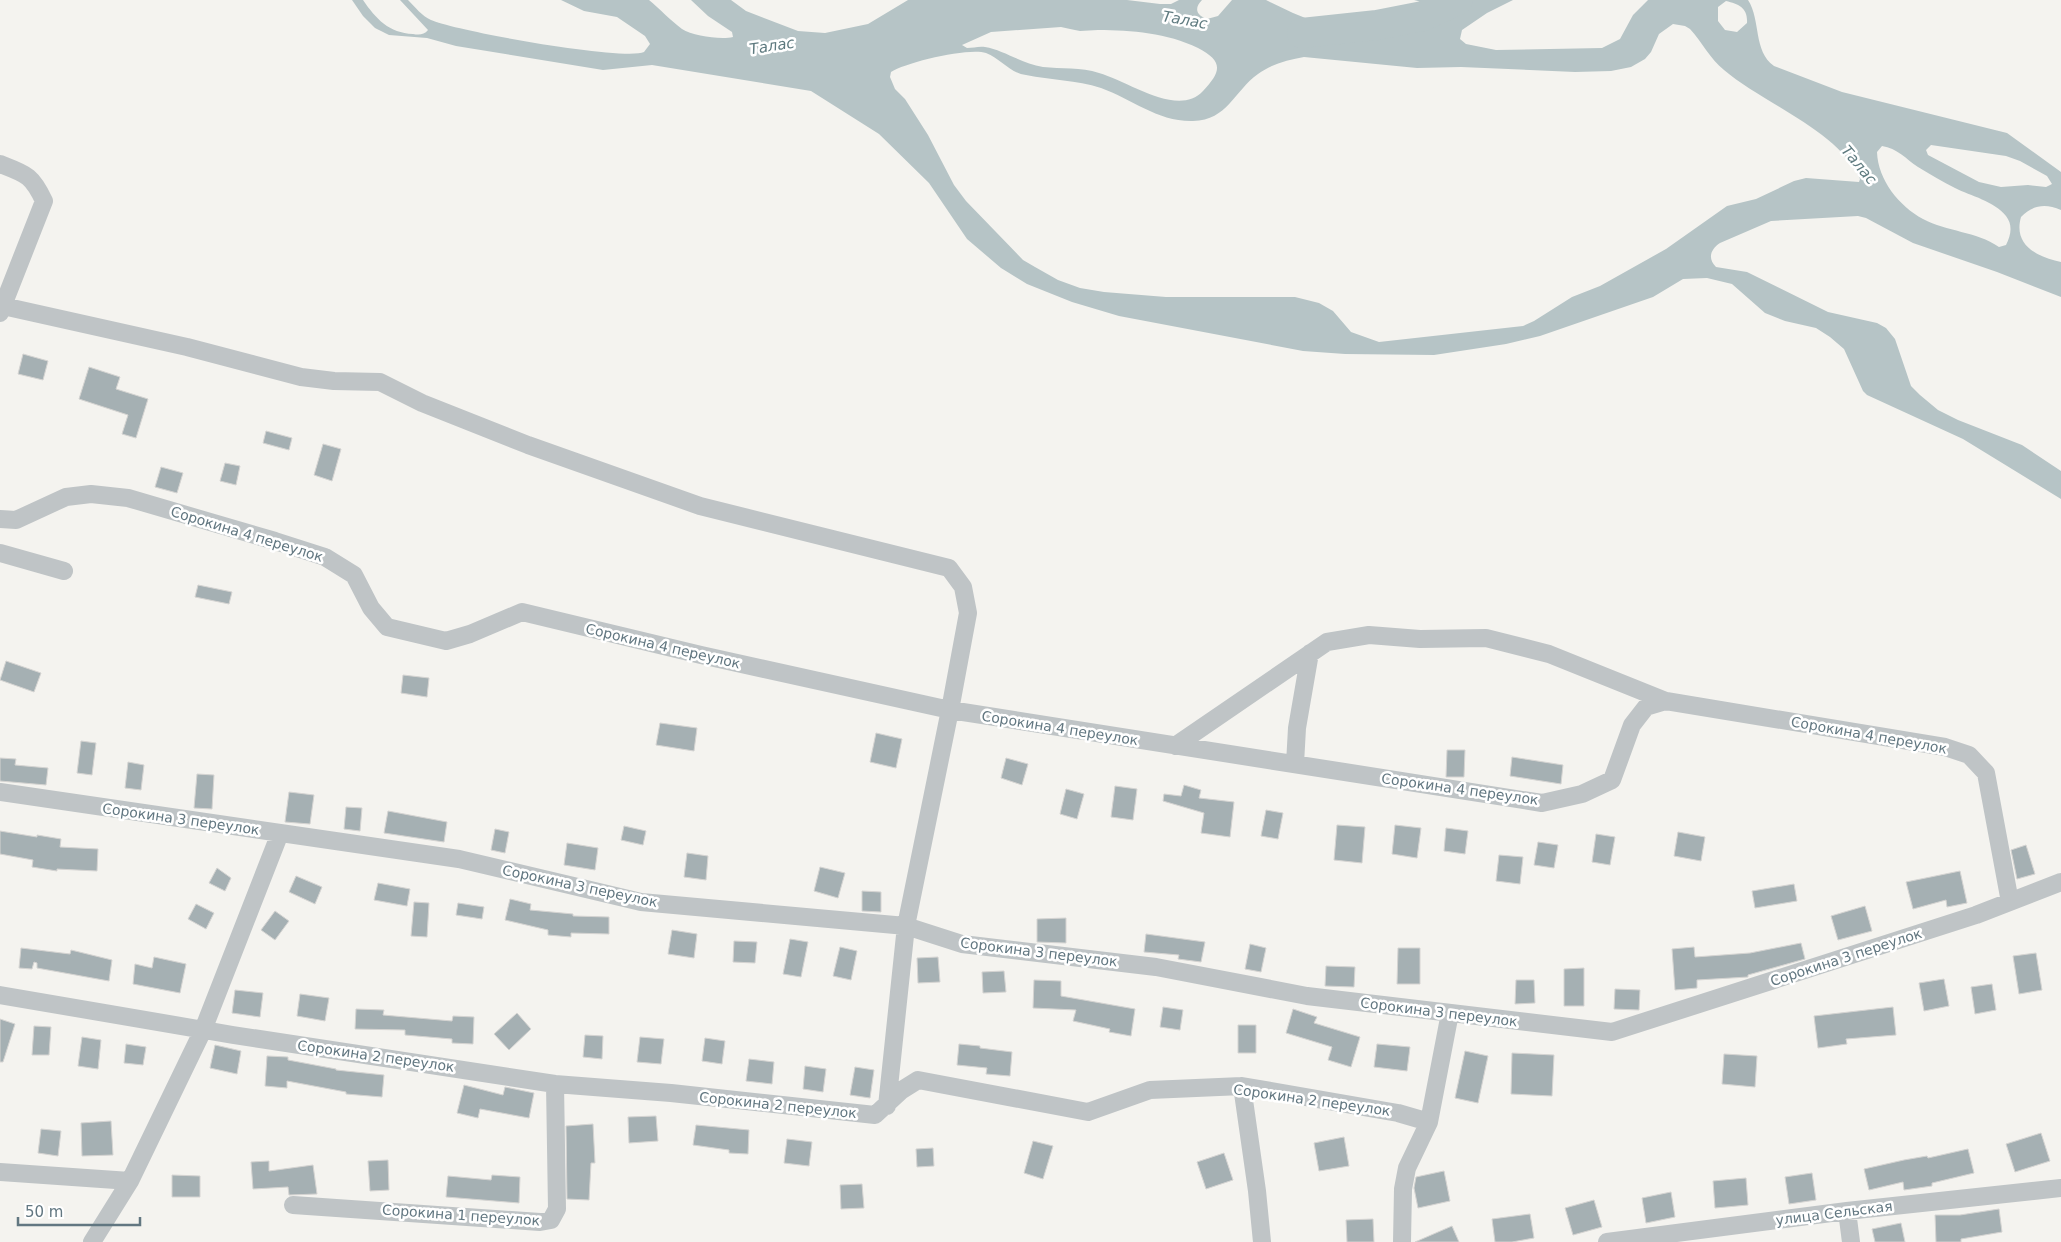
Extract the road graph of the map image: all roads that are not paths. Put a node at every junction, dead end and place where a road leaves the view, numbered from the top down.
1 (0, 164) edge
2 (1, 309) edge
3 (0, 519) edge
4 (0, 552) edge
5 (64, 571) dead end
6 (1310, 653) junction
7 (1666, 701) junction
8 (950, 710) junction
9 (1175, 746) junction
10 (1296, 764) junction
11 (0, 792) edge
12 (280, 833) junction
13 (2061, 882) edge
14 (2010, 902) junction
15 (906, 926) junction
16 (0, 995) edge
17 (1450, 1013) junction
18 (203, 1030) junction
19 (555, 1084) junction
20 (1242, 1086) junction
21 (887, 1106) junction
22 (1429, 1122) junction
23 (0, 1172) edge
24 (130, 1182) junction
25 (2061, 1188) edge
26 (293, 1205) dead end
27 (1847, 1211) junction
28 (92, 1242) edge
29 (1262, 1242) edge
30 (1402, 1242) edge
31 (1607, 1242) edge
32 (1850, 1242) edge

1 - 2 street
2 - 8 street
3 - 8 street, Сорокина 4 переулок
4 - 5 street
6 - 7 street
6 - 9 street
6 - 10 street
7 - 10 street, Сорокина 4 переулок
7 - 14 street, Сорокина 4 переулок
8 - 9 street, Сорокина 4 переулок
8 - 15 street
9 - 10 street, Сорокина 4 переулок
11 - 12 street, Сорокина 3 переулок
12 - 15 street, Сорокина 3 переулок
12 - 18 street
13 - 14 street, Сорокина 3 переулок
14 - 17 street, Сорокина 3 переулок
15 - 17 street, Сорокина 3 переулок
15 - 21 street
16 - 18 street, Сорокина 2 переулок
17 - 22 street
18 - 19 street, Сорокина 2 переулок
18 - 24 street
19 - 21 street, Сорокина 2 переулок
19 - 26 street, Сорокина 1 переулок
20 - 21 street, Сорокина 2 переулок
20 - 22 street, Сорокина 2 переулок
20 - 29 street
22 - 30 street
23 - 24 street
24 - 28 street
25 - 27 street, улица Сельская
27 - 31 street, улица Сельская
27 - 32 street

